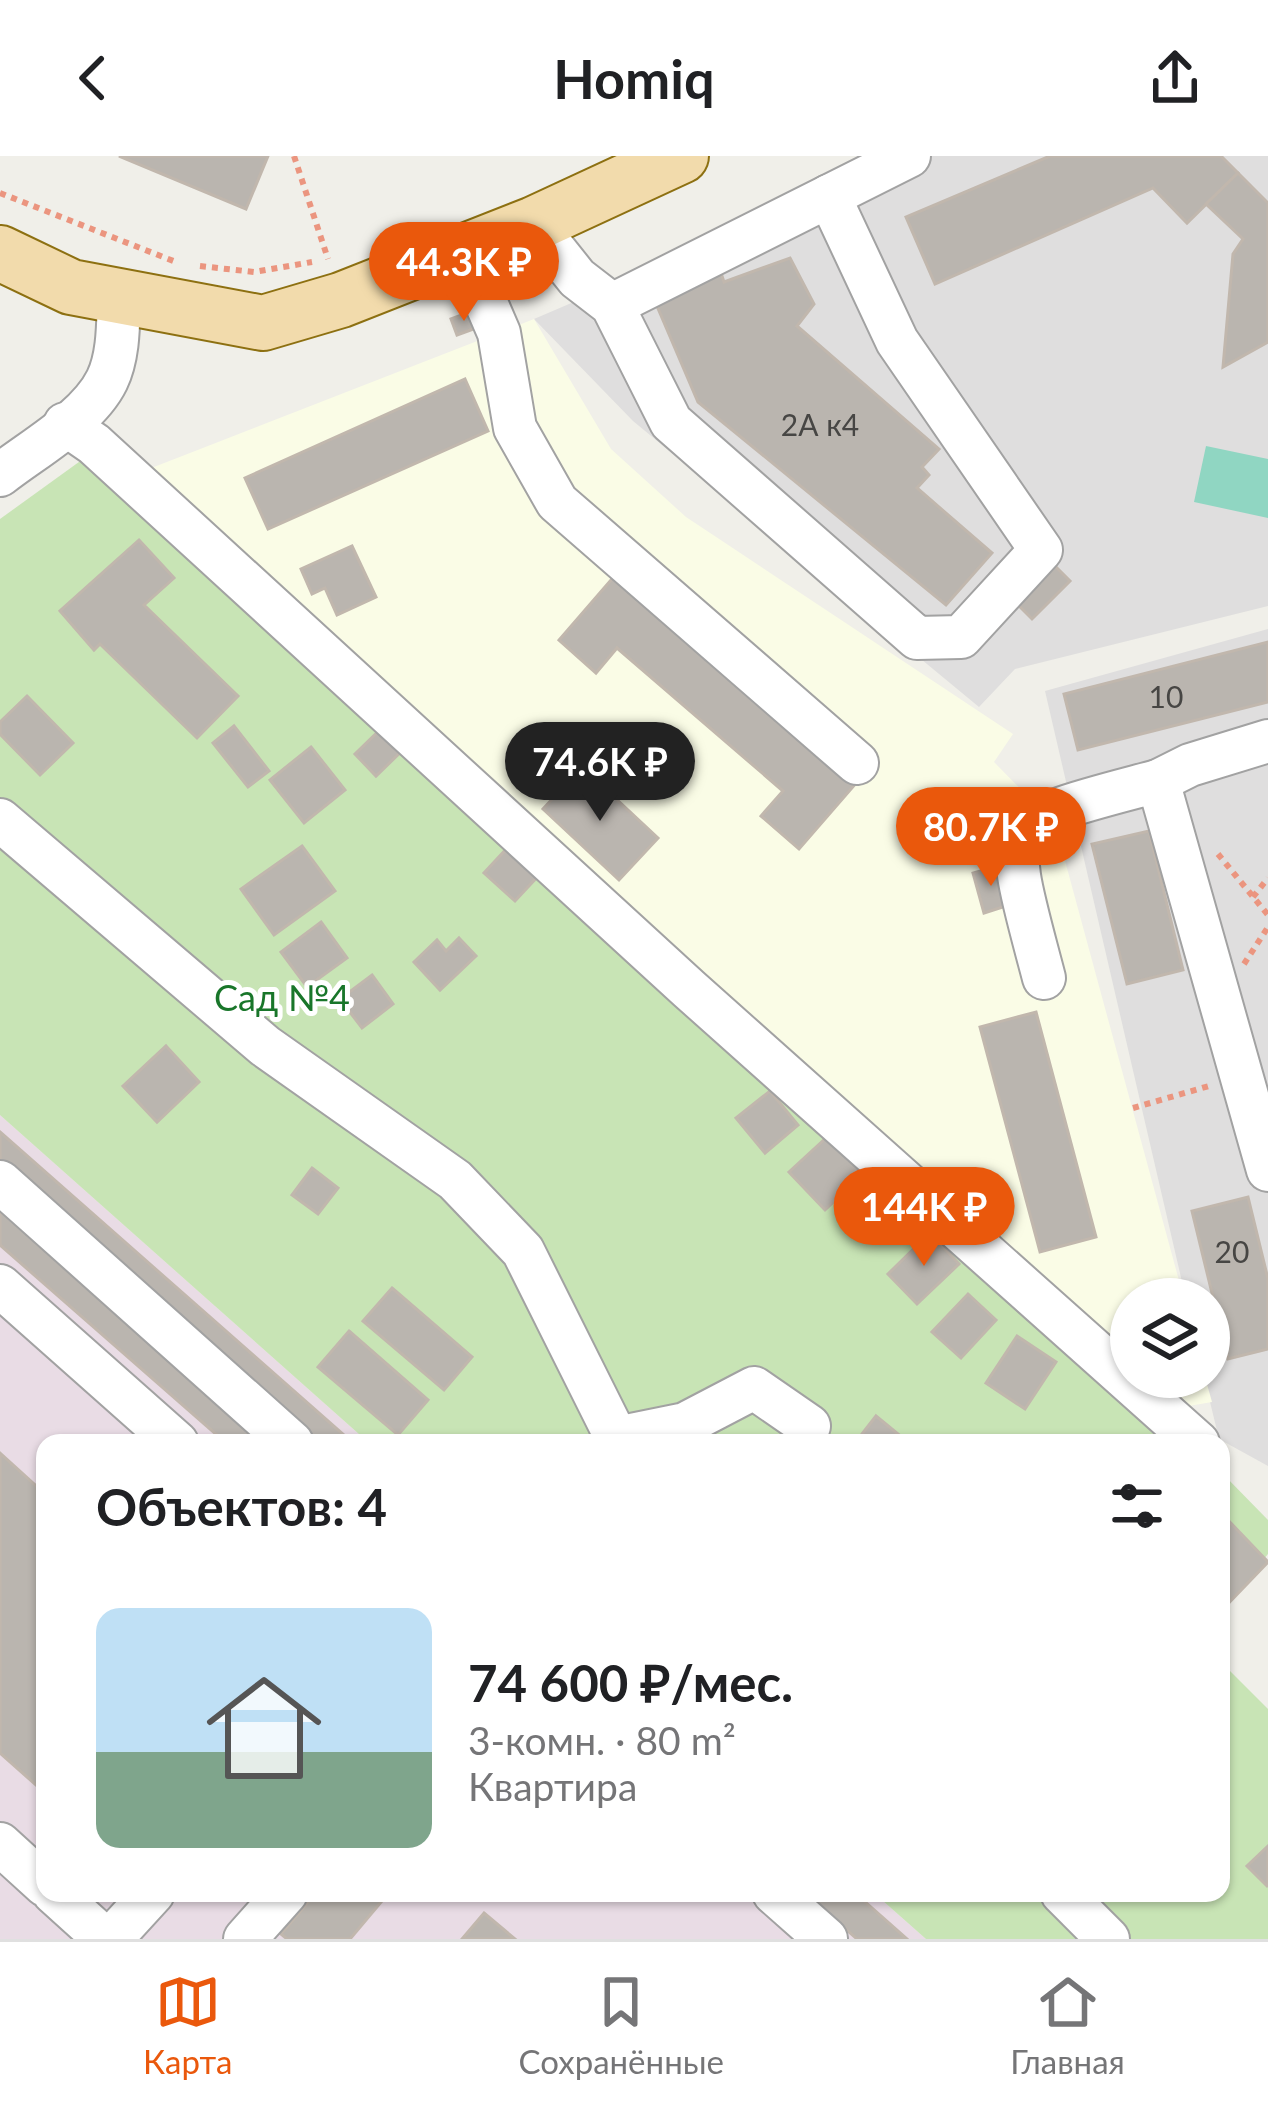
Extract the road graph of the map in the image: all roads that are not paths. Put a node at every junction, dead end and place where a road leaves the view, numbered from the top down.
1 (681, 156) edge
2 (909, 156) edge
3 (829, 196) junction
4 (534, 224) junction
5 (464, 252) junction
6 (0, 254) edge
7 (119, 296) junction
8 (612, 305) junction
9 (65, 424) junction
10 (0, 475) edge
11 (1268, 741) edge
12 (856, 763) dead end
13 (1158, 781) junction
14 (0, 820) edge
15 (1044, 978) dead end
16 (1268, 1170) edge
17 (0, 1182) edge
18 (0, 1286) edge
19 (808, 1426) dead end
20 (167, 1434) edge
21 (282, 1434) edge
22 (615, 1434) edge
23 (643, 1434) edge
24 (1188, 1434) edge
25 (0, 1844) edge
26 (36, 1877) edge
27 (65, 1902) edge
28 (144, 1902) edge
29 (278, 1902) edge
30 (784, 1902) edge
31 (1071, 1902) edge
32 (108, 1939) edge
33 (245, 1939) edge
34 (826, 1939) edge
35 (1108, 1939) edge

1 - 4 main road
2 - 3 lane
3 - 8 lane
3 - 8 lane
4 - 5 main road
4 - 8 lane
5 - 7 main road
5 - 12 lane
6 - 7 main road
7 - 9 lane
9 - 10 lane
9 - 24 lane
11 - 13 lane
13 - 15 lane
13 - 16 lane
14 - 22 lane
17 - 21 lane
18 - 20 lane
19 - 23 lane
25 - 26 lane
27 - 32 lane
28 - 32 lane
29 - 33 lane
30 - 34 lane
31 - 35 lane

